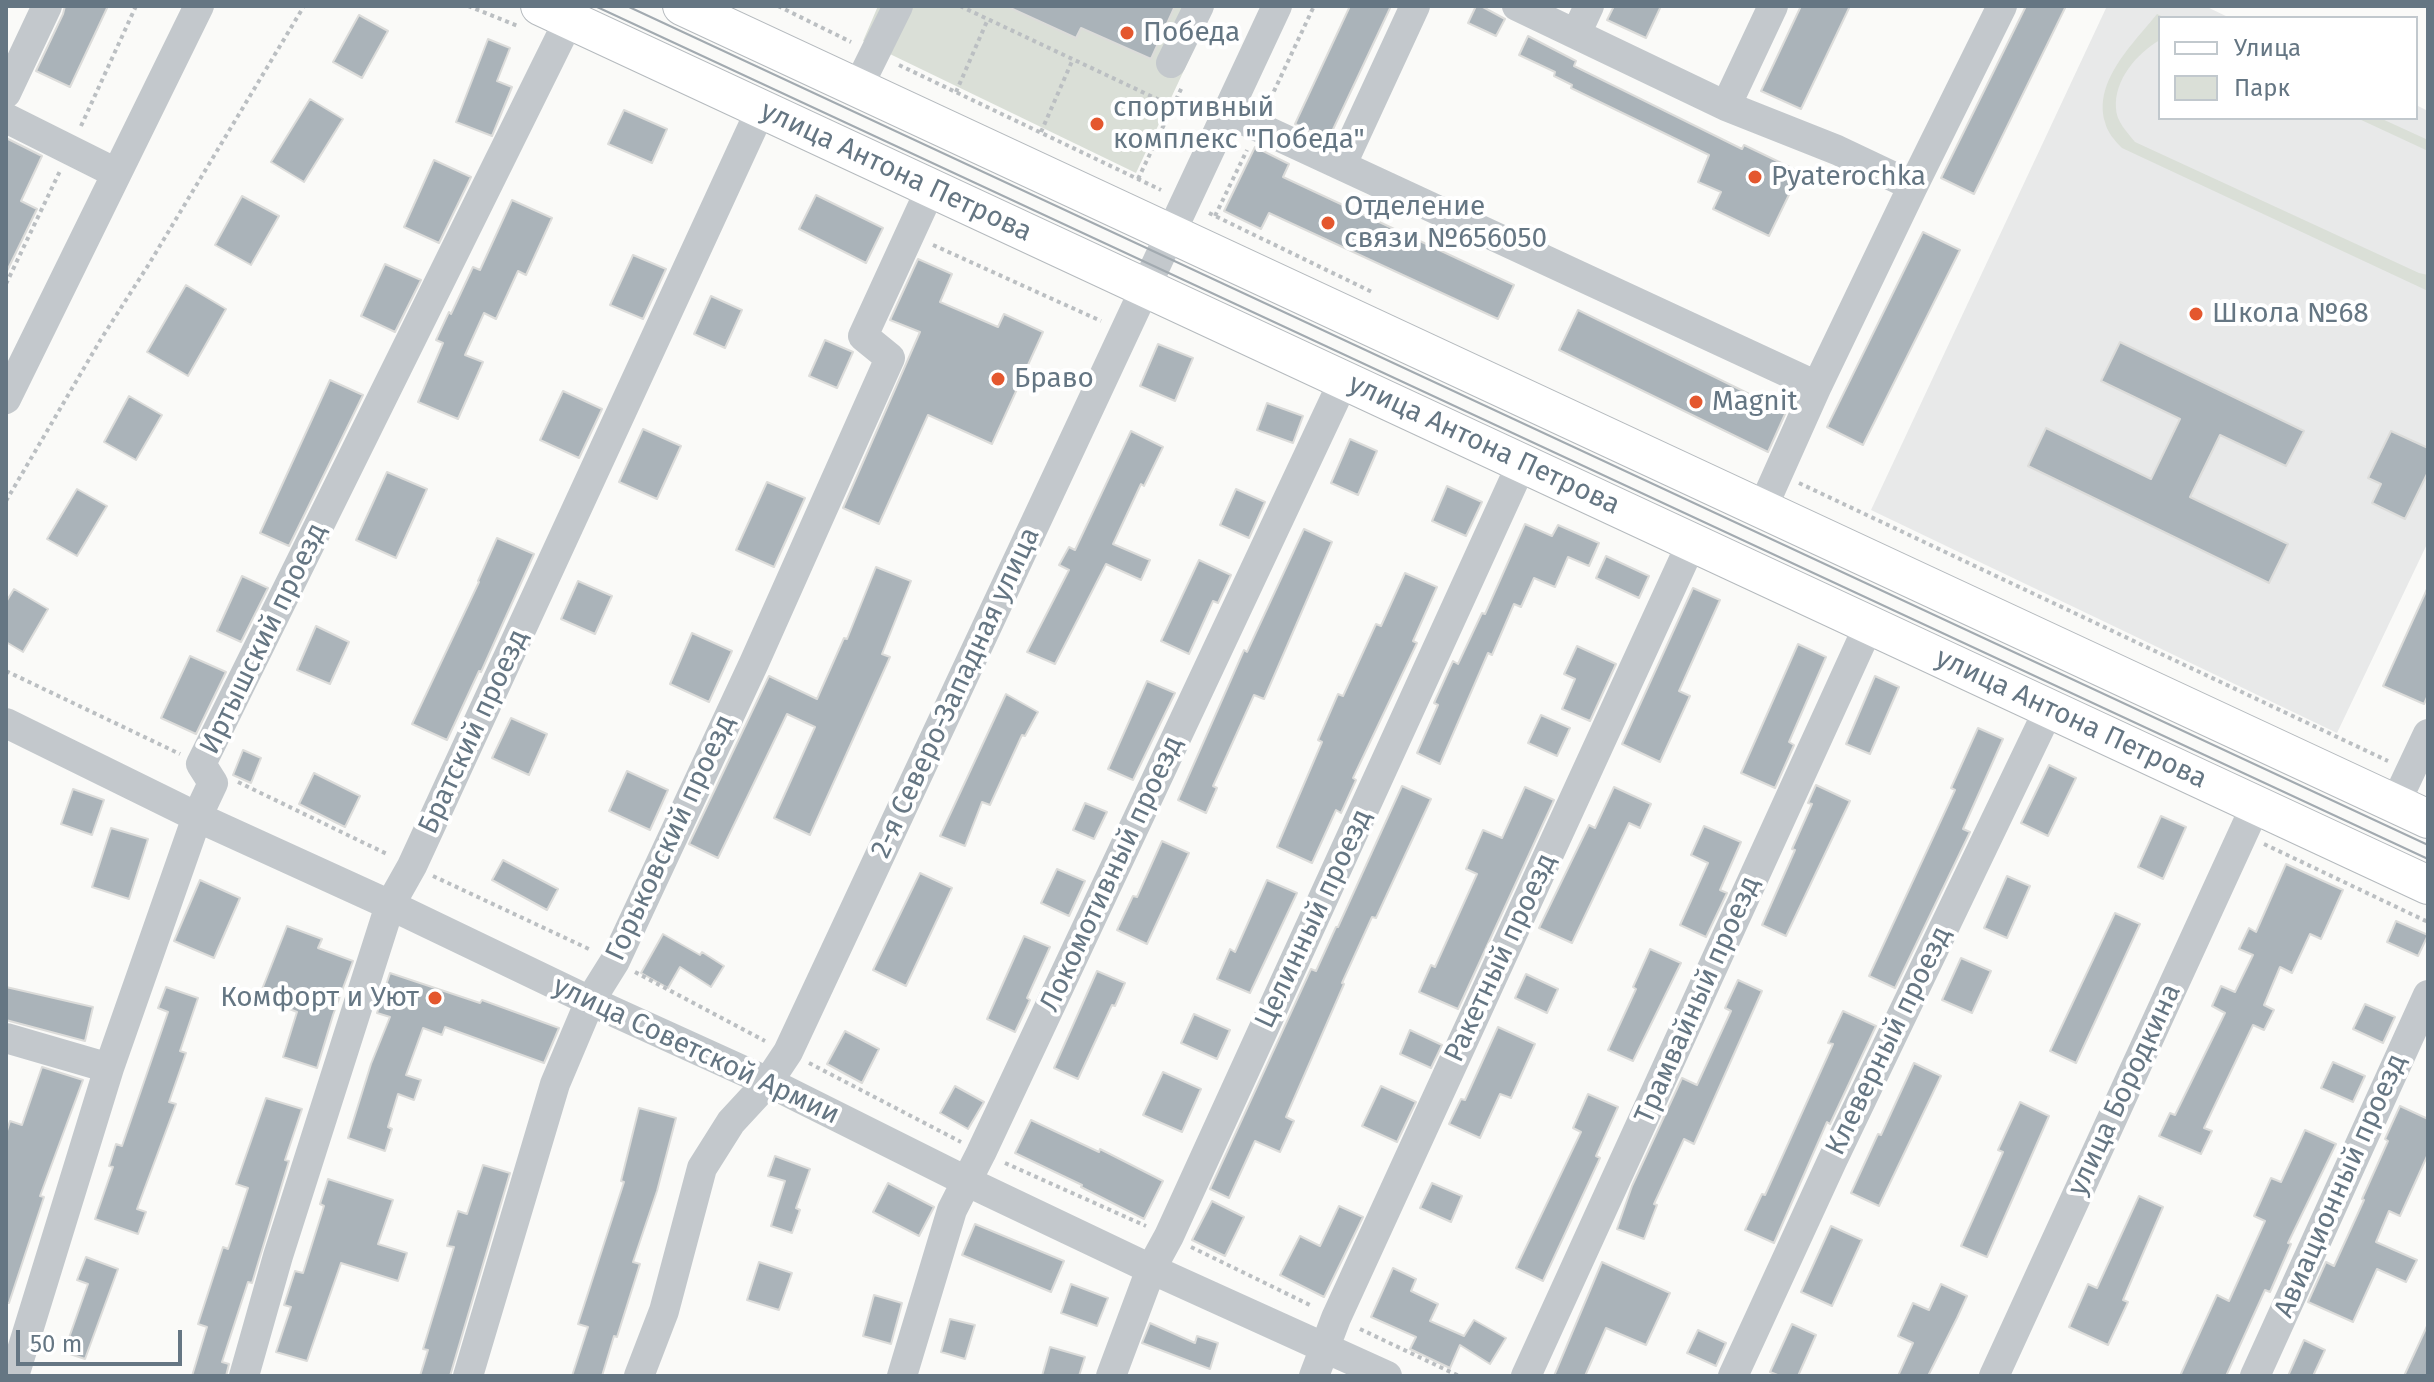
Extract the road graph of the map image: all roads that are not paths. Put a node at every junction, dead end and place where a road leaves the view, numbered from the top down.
1 (47, 6) edge
2 (199, 6) edge
3 (682, 6) edge
4 (898, 6) edge
5 (1199, 6) edge
6 (1277, 6) edge
7 (1415, 6) edge
8 (1517, 6) edge
9 (1589, 6) edge
10 (1773, 6) edge
11 (2002, 6) edge
12 (554, 13) edge
13 (1576, 34) junction
14 (1179, 70) road end
15 (857, 89) junction
16 (6, 93) edge
17 (1726, 106) junction
18 (761, 109) junction
19 (1226, 112) junction
20 (6, 118) edge
21 (1342, 164) junction
22 (116, 173) junction
23 (1913, 186) junction
24 (931, 188) junction
25 (1171, 234) junction
26 (1146, 288) junction
27 (1344, 380) junction
28 (10, 381) edge
29 (1817, 386) junction
30 (1522, 463) junction
31 (1768, 496) junction
32 (1692, 542) junction
33 (1869, 625) junction
34 (2049, 709) junction
35 (6, 723) edge
36 (2428, 734) edge
37 (2411, 798) edge
38 (2256, 805) junction
39 (197, 817) junction
40 (2428, 885) edge
41 (390, 905) junction
42 (2428, 995) edge
43 (590, 1001) junction
44 (6, 1038) edge
45 (109, 1068) junction
46 (768, 1082) junction
47 (966, 1181) junction
48 (1151, 1269) junction
49 (1319, 1362) edge
50 (14, 1376) edge
51 (244, 1376) edge
52 (468, 1376) edge
53 (639, 1376) edge
54 (902, 1376) edge
55 (1111, 1376) edge
56 (1387, 1376) edge
57 (1526, 1376) edge
58 (1733, 1376) edge
59 (1994, 1376) edge
60 (2255, 1376) edge

1 - 16 street
2 - 22 street
3 - 15 main road, улица Антона Петрова
4 - 15 street
5 - 14 street
6 - 19 street, 2-я Северо-Западная улица
7 - 21 street
8 - 13 street
9 - 13 street
10 - 17 street
11 - 23 street
12 - 18 main road, улица Антона Петрова
12 - 39 street, Иртышский проезд
13 - 17 street
15 - 25 main road, улица Антона Петрова
17 - 23 street
18 - 24 main road, улица Антона Петрова
18 - 41 street, Братский проезд
19 - 21 street
19 - 25 street, 2-я Северо-Западная улица
20 - 22 street
21 - 29 street
22 - 28 street
23 - 29 street
24 - 26 main road, улица Антона Петрова
24 - 43 street, Горьковский проезд
25 - 26 street, 2-я Северо-Западная улица
25 - 31 main road, улица Антона Петрова
26 - 27 main road, улица Антона Петрова
26 - 46 street, 2-я Северо-Западная улица
27 - 30 main road, улица Антона Петрова
27 - 47 street, Локомотивный проезд
29 - 31 street
30 - 32 main road, улица Антона Петрова
30 - 48 street, Целинный проезд
31 - 37 main road, улица Антона Петрова
32 - 33 main road, улица Антона Петрова
32 - 49 street, Ракетный проезд
33 - 34 main road, улица Антона Петрова
33 - 57 street, Трамвайный проезд
34 - 38 main road, улица Антона Петрова
34 - 58 street, Клеверный проезд
35 - 39 street, улица Советской Армии
36 - 37 street
38 - 40 main road, улица Антона Петрова
38 - 59 street, улица Бородкина
39 - 41 street, улица Советской Армии
39 - 45 street, Иртышский проезд
41 - 43 street, улица Советской Армии
41 - 51 street, Братский проезд
42 - 60 street, Авиационный проезд
43 - 46 street, улица Советской Армии
43 - 52 street, Горьковский проезд
44 - 45 street
45 - 50 street, Иртышский проезд
46 - 47 street, улица Советской Армии
46 - 53 street, 2-я Северо-Западная улица
47 - 48 street, улица Советской Армии
47 - 54 street, Локомотивный проезд
48 - 49 street, улица Советской Армии
48 - 55 street, Целинный проезд
49 - 56 street, улица Советской Армии

